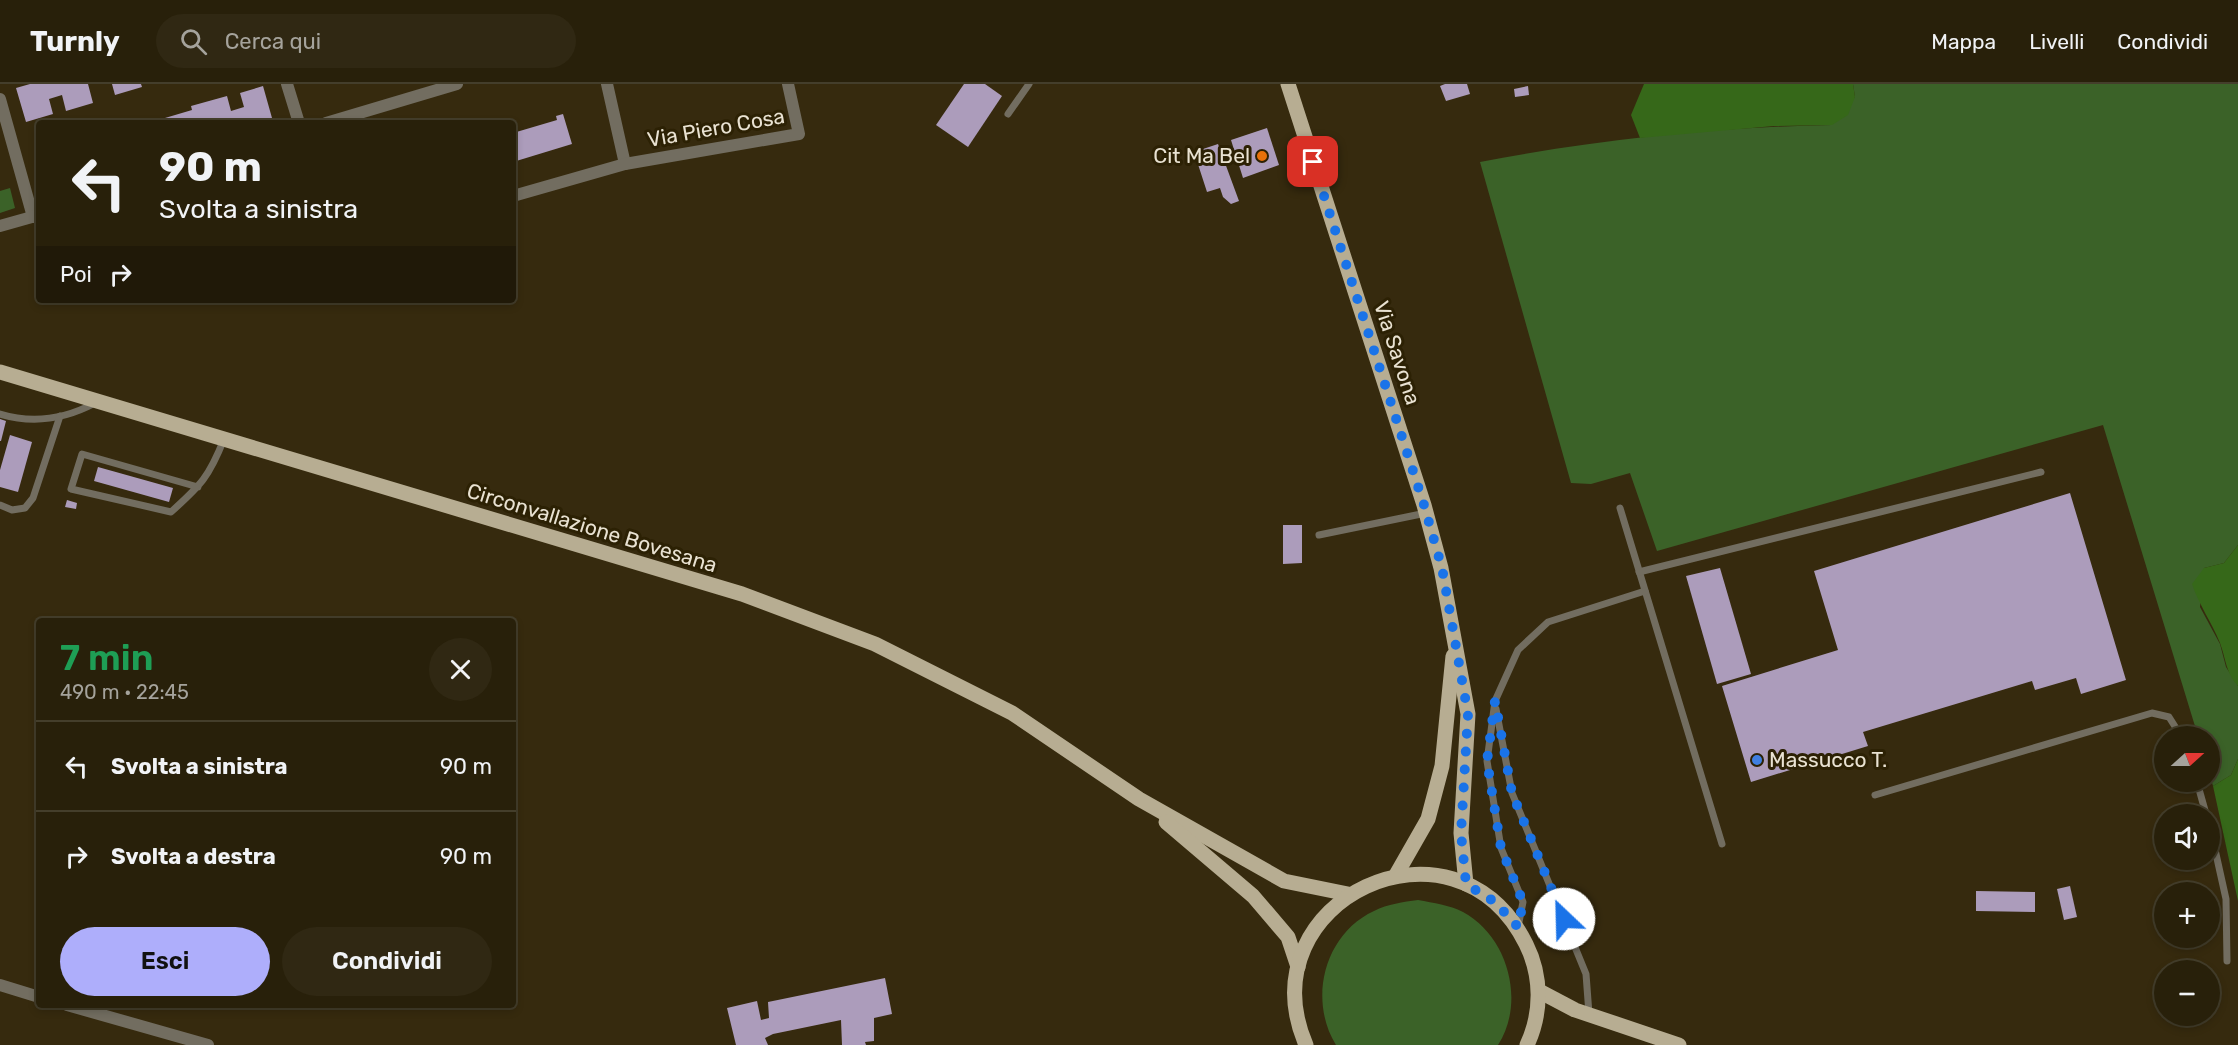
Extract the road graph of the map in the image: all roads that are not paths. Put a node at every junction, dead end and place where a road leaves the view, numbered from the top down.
1 (287, 84) edge
2 (458, 84) edge
3 (607, 84) edge
4 (788, 84) edge
5 (1029, 84) edge
6 (1288, 84) edge
7 (0, 99) edge
8 (1008, 114) dead end
9 (298, 120) edge
10 (336, 120) edge
11 (625, 164) junction
12 (516, 195) edge
13 (36, 216) edge
14 (0, 226) edge
15 (0, 372) edge
16 (97, 402) junction
17 (0, 414) edge
18 (60, 416) junction
19 (224, 439) junction
20 (2041, 472) dead end
21 (198, 488) junction
22 (0, 505) edge
23 (1620, 508) dead end
24 (1426, 513) junction
25 (1319, 535) dead end
26 (1639, 572) junction
27 (1645, 591) junction
28 (1454, 638) junction
29 (1495, 701) junction
30 (2175, 726) edge
31 (1875, 795) dead end
32 (1139, 799) junction
33 (1722, 844) dead end
34 (2220, 870) edge
35 (1396, 875) junction
36 (1466, 884) junction
37 (1348, 894) junction
38 (1518, 927) junction
39 (2227, 961) dead end
40 (1298, 967) junction
41 (0, 985) edge
42 (1539, 991) junction
43 (36, 996) edge
44 (78, 1008) edge
45 (1589, 1014) junction
46 (1674, 1043) edge
47 (208, 1045) edge
48 (1306, 1045) edge
49 (1527, 1045) edge

1 - 9 street
2 - 10 street
3 - 11 street, Via Piero Cosa
4 - 11 street, Via Piero Cosa
5 - 8 lane
6 - 24 main road, Via Savona
7 - 13 street
11 - 12 street, Via Piero Cosa
13 - 14 street
15 - 16 main road, Circonvallazione Bovesana
16 - 18 lane
16 - 19 main road, Circonvallazione Bovesana
17 - 18 lane
18 - 22 lane
19 - 21 lane
19 - 32 main road, Circonvallazione Bovesana
20 - 26 lane
21 - 21 lane
23 - 26 lane
24 - 25 lane
24 - 28 main road, Via Savona
26 - 27 lane
27 - 29 lane
27 - 33 lane
28 - 35 main road, Via Savona
28 - 36 main road, Via Savona
29 - 38 lane
29 - 45 lane
30 - 31 lane
32 - 37 main road, Circonvallazione Bovesana
32 - 40 main road, Circonvallazione Bovesana
34 - 39 lane
35 - 36 main road
35 - 37 main road
36 - 38 main road
37 - 40 main road
38 - 42 main road
40 - 48 main road
41 - 43 street
42 - 45 main road
42 - 49 main road
44 - 47 street
45 - 46 main road

